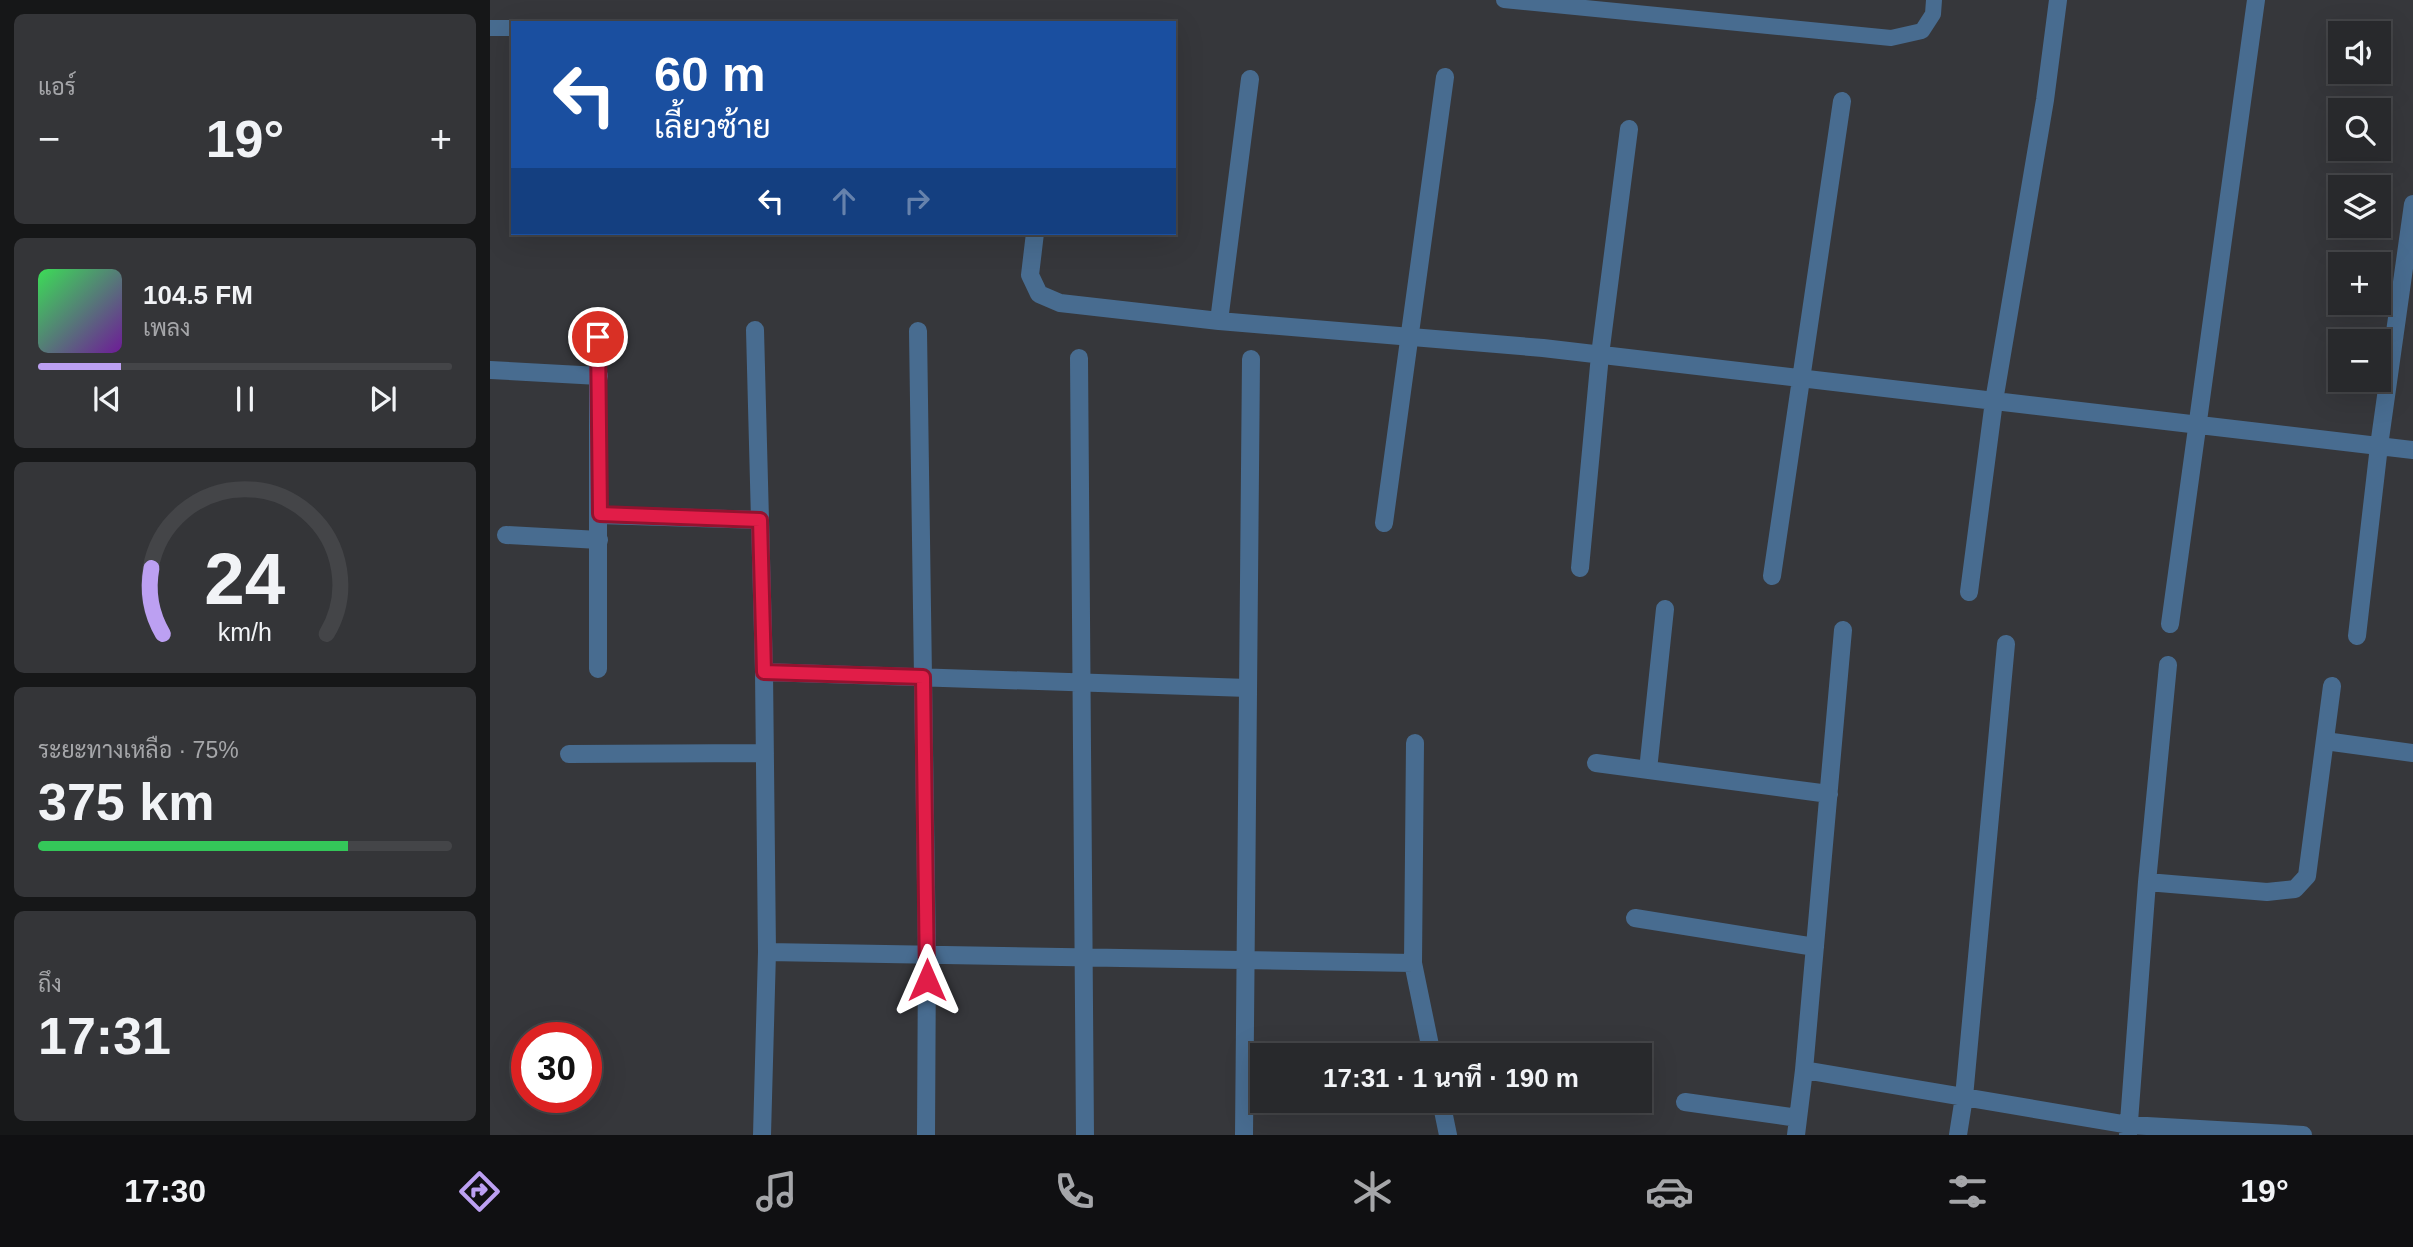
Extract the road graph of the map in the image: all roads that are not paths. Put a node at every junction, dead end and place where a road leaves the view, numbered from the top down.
1 (1504, 0) edge
2 (1934, 0) edge
3 (2058, 0) edge
4 (2256, 0) edge
5 (490, 28) edge
6 (511, 28) edge
7 (1445, 78) dead end
8 (1250, 79) dead end
9 (1842, 100) dead end
10 (1629, 128) dead end
11 (2413, 204) edge
12 (1035, 235) edge
13 (598, 318) dead end
14 (1219, 321) junction
15 (755, 330) dead end
16 (918, 331) dead end
17 (1408, 338) junction
18 (1600, 355) junction
19 (1079, 358) dead end
20 (1251, 359) dead end
21 (490, 370) edge
22 (599, 376) junction
23 (1801, 379) junction
24 (1994, 401) junction
25 (2197, 425) junction
26 (2379, 446) junction
27 (2413, 450) edge
28 (600, 514) junction
29 (760, 520) junction
30 (1384, 523) dead end
31 (506, 535) dead end
32 (599, 540) junction
33 (1580, 568) dead end
34 (1772, 576) dead end
35 (1969, 592) dead end
36 (1665, 610) dead end
37 (2170, 624) dead end
38 (1843, 630) dead end
39 (2357, 636) dead end
40 (2006, 644) dead end
41 (2168, 665) dead end
42 (598, 669) dead end
43 (764, 672) junction
44 (923, 677) junction
45 (1081, 683) junction
46 (2332, 686) dead end
47 (1248, 688) junction
48 (2325, 741) junction
49 (1415, 743) dead end
50 (765, 753) junction
51 (2413, 753) edge
52 (569, 754) dead end
53 (1597, 763) dead end
54 (1648, 770) junction
55 (1829, 794) junction
56 (2147, 882) junction
57 (1635, 918) dead end
58 (1815, 947) junction
59 (767, 952) junction
60 (927, 955) junction
61 (1083, 957) junction
62 (1246, 960) junction
63 (1413, 963) junction
64 (1430, 1043) edge
65 (1804, 1070) junction
66 (1964, 1097) junction
67 (1685, 1102) dead end
68 (1443, 1113) edge
69 (1797, 1126) edge
70 (2082, 1127) edge
71 (2129, 1130) edge
72 (762, 1135) edge
73 (926, 1135) edge
74 (1085, 1135) edge
75 (1244, 1135) edge
76 (1448, 1135) edge
77 (1958, 1135) edge
78 (2303, 1135) edge

1 - 2 lane
3 - 24 street
4 - 25 street
5 - 6 lane
7 - 17 street
8 - 14 street
9 - 23 street
10 - 18 street
11 - 26 street
12 - 14 street
13 - 22 street
14 - 17 street
15 - 29 street
16 - 44 street
17 - 18 street
17 - 30 street
18 - 23 street
18 - 33 street
19 - 45 street
20 - 47 street
21 - 22 street
22 - 28 street
23 - 24 street
23 - 34 street
24 - 25 street
24 - 35 street
25 - 26 street
25 - 37 street
26 - 27 street
26 - 39 street
28 - 29 street
28 - 32 street
29 - 43 street
31 - 32 street
32 - 42 street
36 - 54 street
38 - 55 street
40 - 66 street
41 - 56 street
43 - 44 street
43 - 50 street
44 - 45 street
44 - 60 street
45 - 47 street
45 - 61 street
46 - 48 street
47 - 62 street
48 - 51 street
48 - 56 street
49 - 63 street
50 - 52 street
50 - 59 street
53 - 54 street
54 - 55 street
55 - 58 street
56 - 71 street
57 - 58 street
58 - 65 street
59 - 60 street
59 - 72 street
60 - 61 street
60 - 73 street
61 - 62 street
61 - 74 street
62 - 63 street
62 - 75 street
63 - 64 street
65 - 66 street
65 - 69 street
66 - 70 street
66 - 77 street
67 - 69 street
68 - 76 street
70 - 71 street
71 - 78 street

